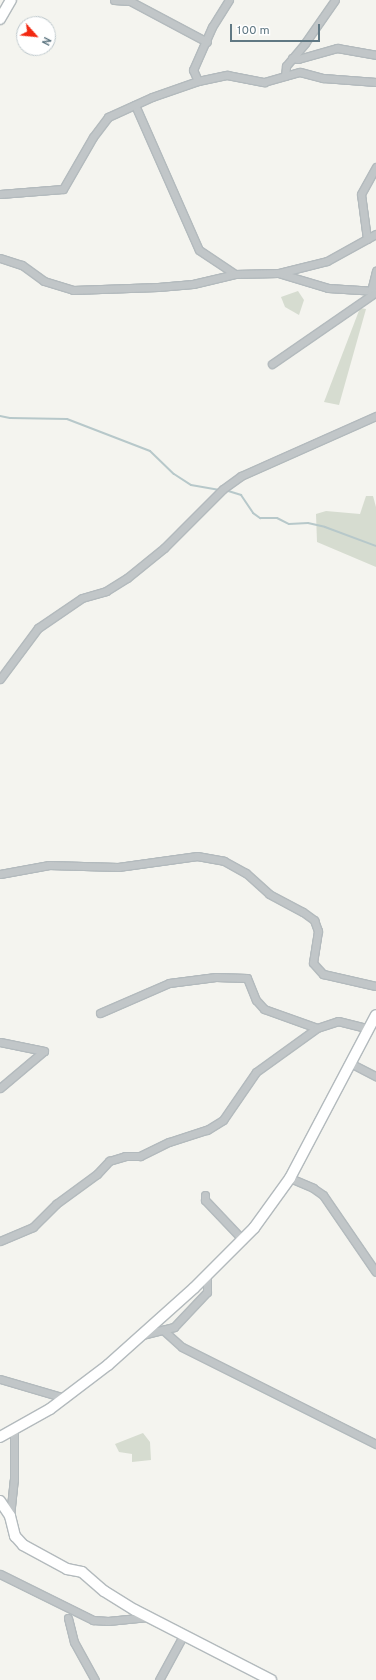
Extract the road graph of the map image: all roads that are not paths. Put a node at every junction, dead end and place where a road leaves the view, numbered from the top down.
1 (11, 0) edge
2 (114, 0) edge
3 (229, 0) edge
4 (335, 0) edge
5 (0, 18) edge
6 (207, 42) junction
7 (375, 55) edge
8 (292, 58) junction
9 (285, 76) junction
10 (198, 81) junction
11 (376, 82) edge
12 (135, 105) junction
13 (376, 167) edge
14 (0, 194) edge
15 (376, 234) edge
16 (367, 239) junction
17 (0, 258) edge
18 (376, 271) edge
19 (278, 273) junction
20 (235, 274) junction
21 (374, 292) edge
22 (272, 364) dead end
23 (376, 416) edge
24 (0, 678) edge
25 (0, 874) edge
26 (376, 986) edge
27 (100, 1013) dead end
28 (376, 1015) edge
29 (317, 1028) junction
30 (369, 1029) junction
31 (0, 1042) edge
32 (352, 1064) junction
33 (376, 1076) edge
34 (0, 1088) edge
35 (290, 1178) junction
36 (205, 1195) dead end
37 (243, 1240) junction
38 (0, 1241) edge
39 (376, 1272) edge
40 (207, 1275) junction
41 (163, 1330) junction
42 (142, 1335) junction
43 (0, 1379) edge
44 (65, 1398) junction
45 (14, 1430) junction
46 (0, 1438) edge
47 (376, 1444) edge
48 (0, 1501) edge
49 (10, 1516) junction
50 (0, 1574) edge
51 (148, 1616) junction
52 (68, 1618) dead end
53 (184, 1634) junction
54 (95, 1680) edge
55 (159, 1680) edge
56 (271, 1680) edge

1 - 5 street
2 - 6 street
3 - 6 street
4 - 8 street
6 - 10 street
7 - 8 street
8 - 9 street
9 - 10 street
9 - 11 street
10 - 12 street
12 - 14 street
12 - 20 street
13 - 16 street
15 - 16 street
16 - 19 street
17 - 20 street
18 - 21 street
19 - 20 street
19 - 21 street
21 - 22 street
23 - 24 street
25 - 26 street
27 - 29 street
28 - 30 street
29 - 30 street
29 - 38 street
30 - 32 street
31 - 34 street
32 - 33 street
32 - 35 street
35 - 37 street
35 - 39 street
36 - 37 street
37 - 40 street
40 - 41 street
40 - 42 street
41 - 42 street
41 - 47 street
42 - 44 street
43 - 44 street
44 - 45 street
45 - 46 street
45 - 49 street
48 - 49 street
49 - 51 street
50 - 51 street
51 - 53 street
52 - 54 street
53 - 55 street
53 - 56 street

